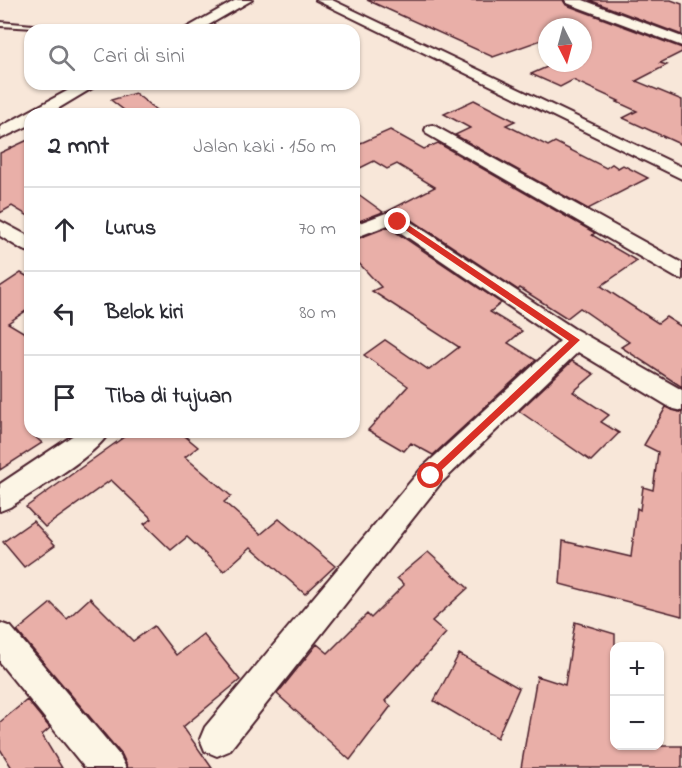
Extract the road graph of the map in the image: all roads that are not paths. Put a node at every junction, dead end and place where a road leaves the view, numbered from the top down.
1 (246, 0) edge
2 (322, 0) edge
3 (571, 0) edge
4 (0, 24) edge
5 (201, 24) edge
6 (24, 26) edge
7 (682, 42) edge
8 (80, 90) edge
9 (48, 108) edge
10 (24, 121) edge
11 (433, 130) dead end
12 (0, 134) edge
13 (682, 174) edge
14 (0, 227) edge
15 (360, 230) edge
16 (24, 242) edge
17 (682, 272) edge
18 (576, 340) junction
19 (682, 402) edge
20 (89, 438) edge
21 (0, 499) edge
22 (0, 638) edge
23 (217, 739) dead end
24 (108, 768) edge

1 - 5 street
2 - 13 street
3 - 7 street
4 - 6 lane
8 - 9 street
10 - 12 street
11 - 17 street
14 - 16 street
15 - 18 street
18 - 19 street
18 - 23 street
20 - 21 street
22 - 24 street

